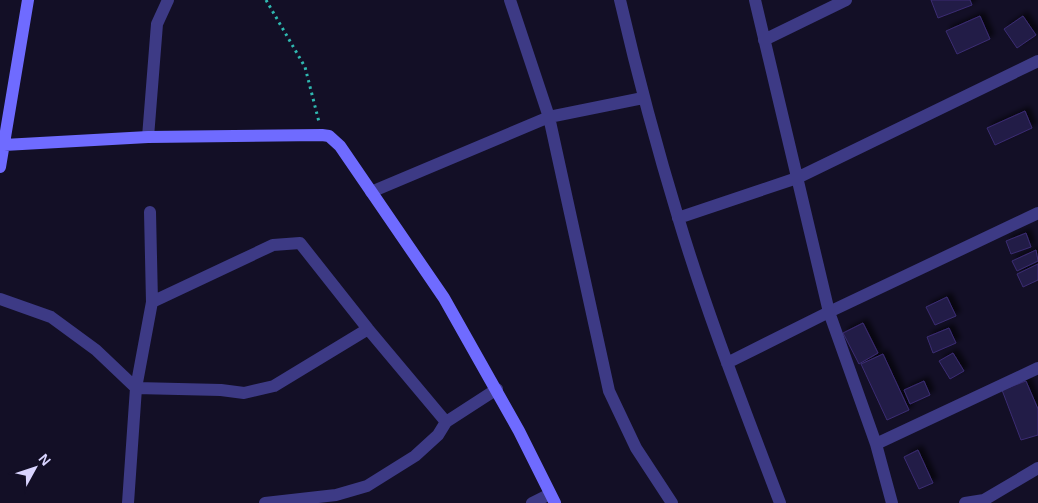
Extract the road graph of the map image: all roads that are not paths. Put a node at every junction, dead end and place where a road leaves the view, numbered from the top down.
1 (28, 0) edge
2 (168, 0) edge
3 (510, 0) edge
4 (620, 0) edge
5 (755, 0) edge
6 (846, 0) edge
7 (764, 40) junction
8 (1038, 61) edge
9 (643, 98) junction
10 (549, 118) junction
11 (148, 137) junction
12 (2, 145) edge
13 (0, 167) edge
14 (797, 178) junction
15 (371, 192) junction
16 (150, 212) dead end
17 (1038, 213) edge
18 (678, 218) junction
19 (0, 299) edge
20 (152, 302) junction
21 (829, 312) junction
22 (368, 329) junction
23 (727, 362) junction
24 (1038, 368) edge
25 (136, 388) junction
26 (497, 389) junction
27 (446, 422) junction
28 (876, 444) junction
29 (1038, 468) edge
30 (553, 499) edge
31 (984, 501) edge
32 (128, 503) edge
33 (265, 503) edge
34 (532, 503) edge
35 (672, 503) edge
36 (780, 503) edge
37 (892, 503) edge
38 (965, 503) edge

1 - 12 main road
2 - 11 street
3 - 10 street
4 - 9 street
5 - 7 street
6 - 7 street
7 - 14 street
8 - 14 street
9 - 10 street
9 - 18 street
10 - 15 street
10 - 35 street
11 - 12 main road
11 - 15 main road
12 - 13 main road
14 - 18 street
14 - 21 street
15 - 26 main road
16 - 20 street
17 - 21 street
18 - 23 street
19 - 25 street
20 - 22 street
20 - 25 street
21 - 23 street
21 - 28 street
22 - 25 street
22 - 27 street
23 - 36 street
24 - 28 street
25 - 32 street
26 - 27 street
26 - 30 main road
27 - 33 street
28 - 37 street
29 - 31 street
30 - 34 street
31 - 38 street

